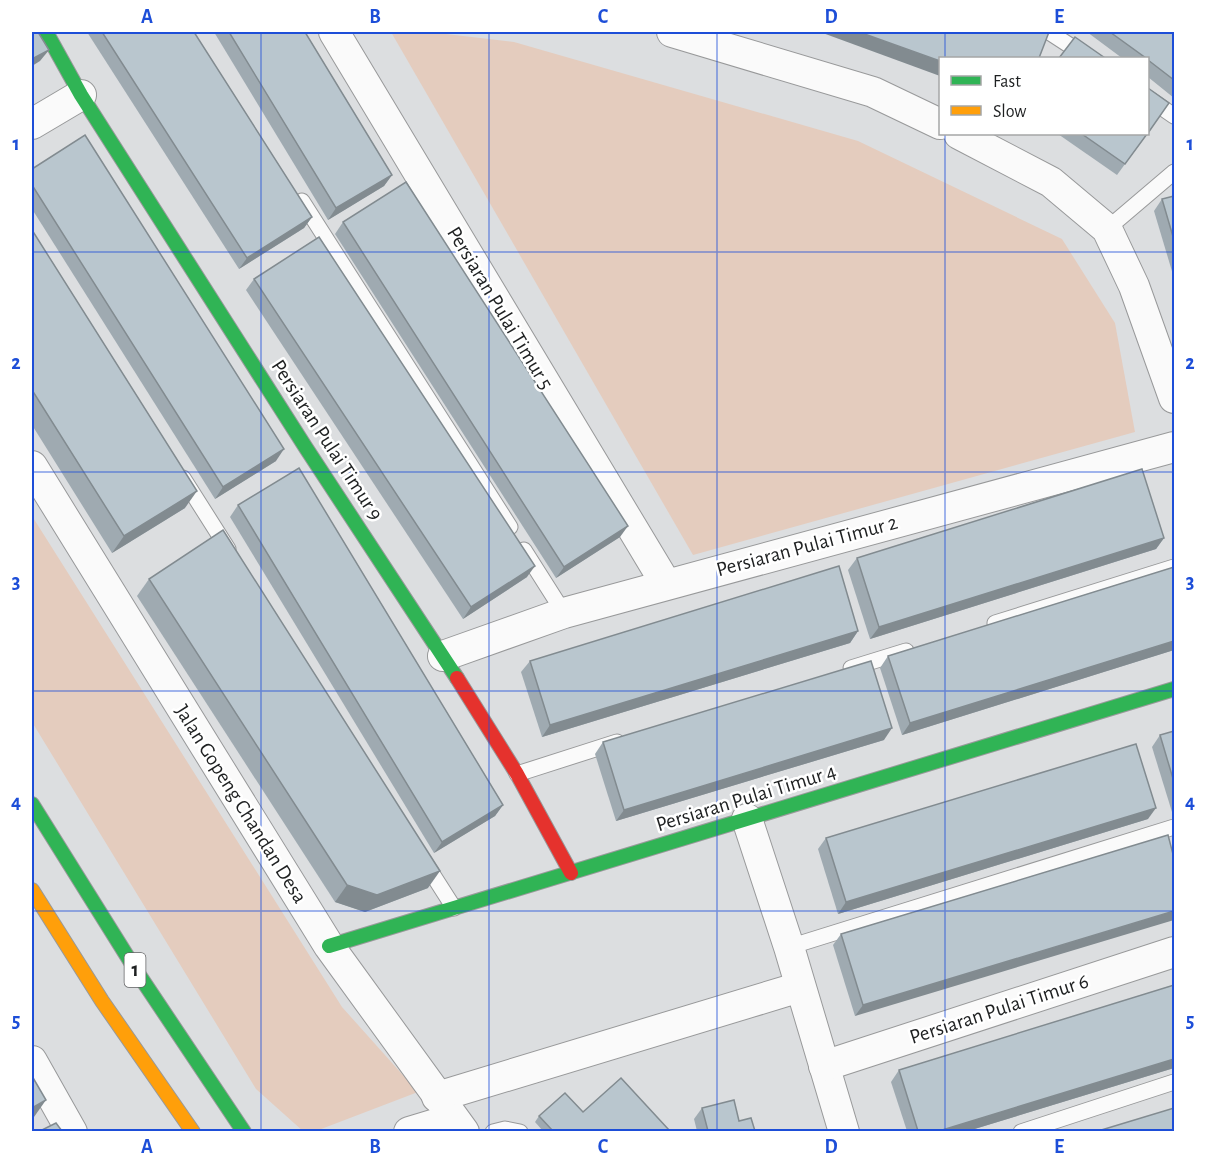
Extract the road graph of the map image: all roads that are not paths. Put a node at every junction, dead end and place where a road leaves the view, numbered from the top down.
1 (46, 32) edge
2 (334, 32) edge
3 (672, 32) edge
4 (1049, 32) edge
5 (716, 37) edge
6 (1087, 57) edge
7 (81, 95) junction
8 (1149, 99) edge
9 (1174, 116) edge
10 (32, 124) edge
11 (939, 124) edge
12 (961, 135) edge
13 (1174, 172) edge
14 (296, 192) edge
15 (1107, 229) junction
16 (1174, 398) edge
17 (1174, 447) edge
18 (175, 465) edge
19 (32, 466) edge
20 (238, 566) edge
21 (1174, 567) edge
22 (666, 584) junction
23 (564, 613) junction
24 (982, 627) edge
25 (925, 645) edge
26 (443, 656) junction
27 (834, 674) edge
28 (1174, 689) edge
29 (630, 738) edge
30 (517, 774) junction
31 (32, 804) edge
32 (747, 819) junction
33 (1169, 829) edge
34 (416, 848) edge
35 (1169, 849) edge
36 (571, 873) junction
37 (32, 890) edge
38 (454, 908) junction
39 (329, 946) junction
40 (789, 947) junction
41 (1174, 952) edge
42 (800, 987) junction
43 (32, 1061) edge
44 (824, 1066) junction
45 (1174, 1082) edge
46 (451, 1116) edge
47 (62, 1126) edge
48 (193, 1131) edge
49 (244, 1131) edge
50 (409, 1131) edge
51 (493, 1131) edge
52 (520, 1131) edge
53 (844, 1131) edge
54 (1021, 1131) edge

1 - 7 main road, Persiaran Pulai Timur 9
2 - 22 street, Persiaran Pulai Timur 5
3 - 5 street
4 - 6 lane
5 - 11 street
7 - 10 street
7 - 26 main road, Persiaran Pulai Timur 9
8 - 9 lane
12 - 15 street
13 - 15 lane
14 - 23 lane
15 - 16 street
17 - 22 street, Persiaran Pulai Timur 2
18 - 20 lane
19 - 39 street, Jalan Gopeng Chandan Desa
21 - 24 lane
22 - 23 street, Persiaran Pulai Timur 2
23 - 26 street, Persiaran Pulai Timur 2
25 - 27 lane
26 - 30 main road, Persiaran Pulai Timur 9
28 - 32 main road, Persiaran Pulai Timur 4
29 - 30 lane
30 - 36 main road, Persiaran Pulai Timur 9
31 - 49 main road, 1
32 - 36 main road, Persiaran Pulai Timur 4
32 - 40 street
33 - 35 lane
33 - 40 lane
34 - 38 lane
36 - 38 main road, Persiaran Pulai Timur 4
37 - 48 main road, 1
38 - 39 main road, Persiaran Pulai Timur 4
39 - 46 street, Jalan Gopeng Chandan Desa
40 - 42 street
41 - 44 street, Persiaran Pulai Timur 6
42 - 44 street
42 - 46 street
43 - 47 street
44 - 53 street
45 - 54 lane
46 - 50 street
51 - 52 lane

